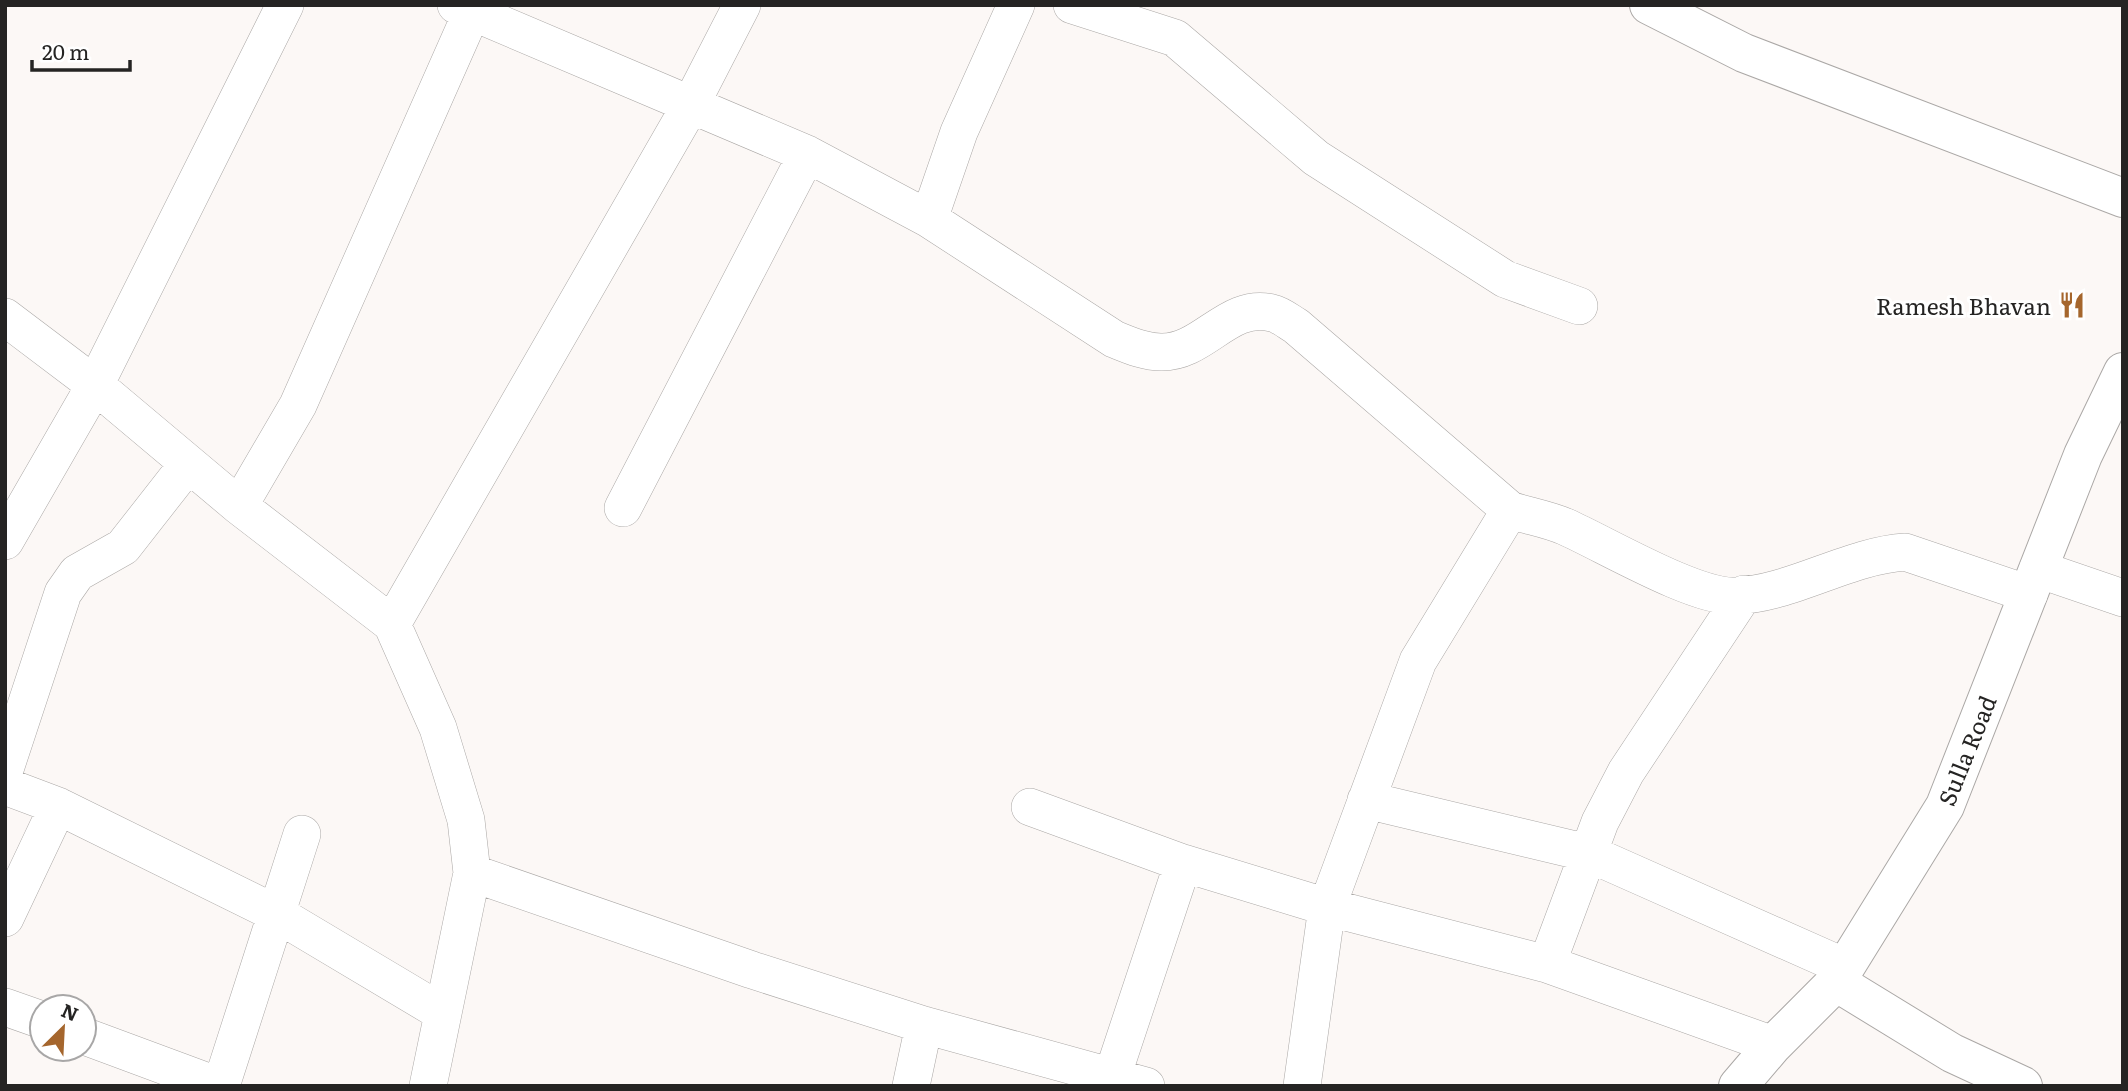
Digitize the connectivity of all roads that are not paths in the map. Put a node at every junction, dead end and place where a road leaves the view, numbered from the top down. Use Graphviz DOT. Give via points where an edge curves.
graph roads {
  1 [pos="285,5"];
  2 [pos="742,5"];
  3 [pos="1016,5"];
  4 [pos="1072,5"];
  5 [pos="1649,5"];
  6 [pos="467,8"];
  7 [pos="690,106"];
  8 [pos="807,154"];
  9 [pos="2123,198"];
  10 [pos="929,219"];
  11 [pos="1579,306"];
  12 [pos="5,317"];
  13 [pos="2123,372"];
  14 [pos="95,385"];
  15 [pos="188,464"];
  16 [pos="239,506"];
  17 [pos="624,508"];
  18 [pos="1510,510"];
  19 [pos="5,541"];
  20 [pos="2033,582"];
  21 [pos="1744,594"];
  22 [pos="2123,598"];
  23 [pos="392,624"];
  24 [pos="5,769"];
  25 [pos="5,786"];
  26 [pos="1366,800"];
  27 [pos="58,806"];
  28 [pos="1030,807"];
  29 [pos="302,834"];
  30 [pos="1588,853"];
  31 [pos="1183,863"];
  32 [pos="472,873"];
  33 [pos="1327,907"];
  34 [pos="277,914"];
  35 [pos="5,918"];
  36 [pos="1547,964"];
  37 [pos="1841,975"];
  38 [pos="5,1007"];
  39 [pos="443,1013"];
  40 [pos="28,1015"];
  41 [pos="924,1024"];
  42 [pos="98,1041"];
  43 [pos="1773,1045"];
  44 [pos="1129,1081"];
  45 [pos="2010,1083"];
  46 [pos="220,1086"];
  47 [pos="428,1086"];
  48 [pos="911,1086"];
  49 [pos="1302,1086"];
  50 [pos="1738,1086"];
  1 -- 14 [label="street"];
  2 -- 7 [label="street"];
  3 -- 10 [label="street" via="959,132"];
  4 -- 11 [label="street" via="1175,37 1315,158 1505,279"];
  5 -- 9 [label="main road" via="1744,53"];
  6 -- 7 [label="street"];
  6 -- 16 [label="street" via="298,405"];
  7 -- 8 [label="street"];
  7 -- 23 [label="street"];
  8 -- 10 [label="street"];
  8 -- 17 [label="street"];
  10 -- 18 [label="street" via="1114,339 1141,350 1163,353 1194,343 1239,314 1275,313 1296,326"];
  12 -- 14 [label="street"];
  13 -- 20 [label="main road, Sulla Road" via="2083,455"];
  14 -- 15 [label="street"];
  14 -- 19 [label="street"];
  15 -- 16 [label="street"];
  15 -- 24 [label="street" via="123,547 77,573 63,593"];
  16 -- 23 [label="street"];
  18 -- 21 [label="street" via="1562,526 1707,591"];
  18 -- 26 [label="street" via="1418,661"];
  20 -- 21 [label="street" via="1905,551 1883,553"];
  20 -- 22 [label="street"];
  20 -- 37 [label="main road, Sulla Road" via="1945,806"];
  21 -- 30 [label="street" via="1626,772"];
  23 -- 32 [label="street" via="438,728 466,820"];
  25 -- 27 [label="street"];
  26 -- 30 [label="street"];
  26 -- 33 [label="street"];
  27 -- 34 [label="street"];
  27 -- 35 [label="street"];
  28 -- 31 [label="street"];
  29 -- 34 [label="street"];
  30 -- 36 [label="street"];
  30 -- 37 [label="street"];
  31 -- 33 [label="street"];
  31 -- 44 [label="street"];
  32 -- 39 [label="street"];
  32 -- 41 [label="street"];
  33 -- 36 [label="street"];
  33 -- 49 [label="street"];
  34 -- 39 [label="street"];
  34 -- 46 [label="street"];
  36 -- 43 [label="street"];
  37 -- 43 [label="main road, Sulla Road"];
  37 -- 45 [label="main road" via="1952,1053"];
  38 -- 40 [label="street"];
  39 -- 47 [label="street"];
  41 -- 44 [label="street"];
  41 -- 48 [label="street"];
  42 -- 46 [label="street"];
  43 -- 50 [label="main road, Sulla Road"];
}
